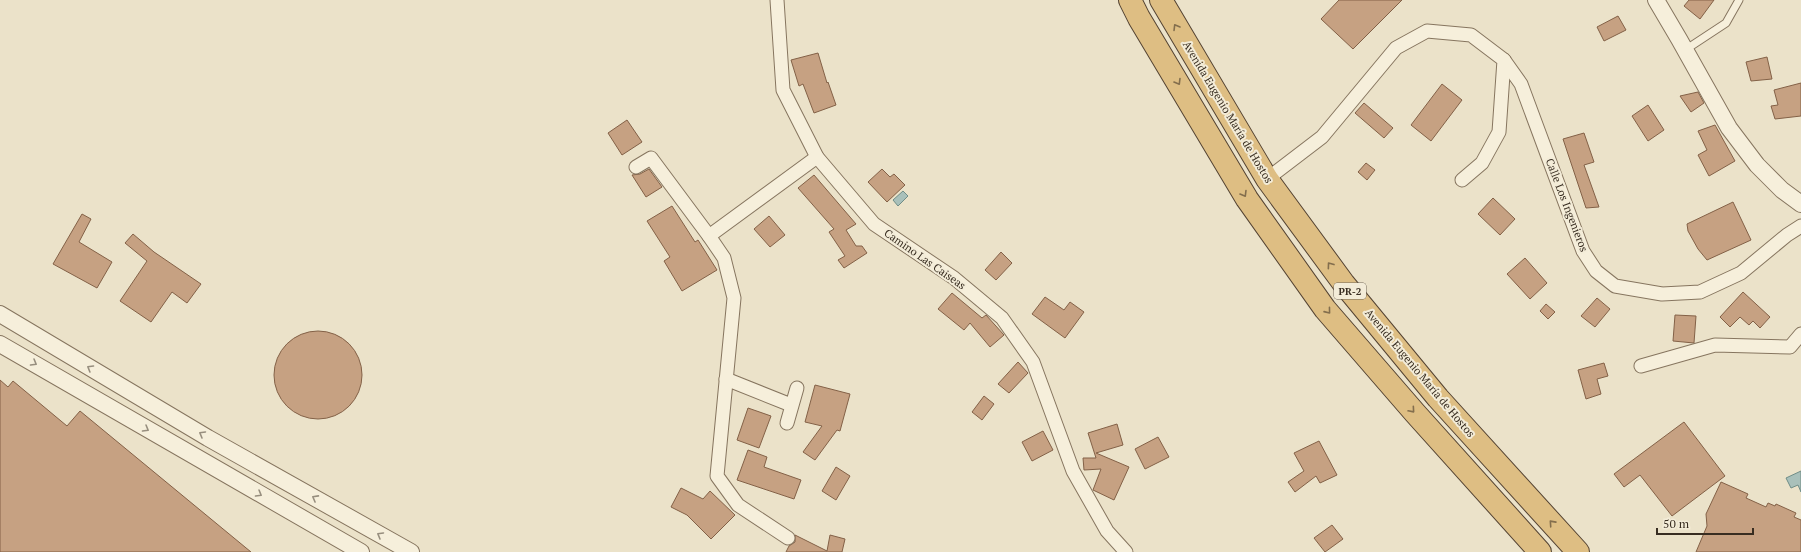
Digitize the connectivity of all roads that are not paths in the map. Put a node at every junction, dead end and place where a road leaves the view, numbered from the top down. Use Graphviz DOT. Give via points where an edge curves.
graph roads {
  1 [pos="777,0"];
  2 [pos="1130,0"];
  3 [pos="1161,0"];
  4 [pos="1656,0"];
  5 [pos="1739,0"];
  6 [pos="1685,50"];
  7 [pos="1504,60"];
  8 [pos="817,157"];
  9 [pos="636,167"];
  10 [pos="1267,179"];
  11 [pos="1462,180"];
  12 [pos="1801,204"];
  13 [pos="1801,226"];
  14 [pos="709,236"];
  15 [pos="0,314"];
  16 [pos="1801,334"];
  17 [pos="0,344"];
  18 [pos="1641,366"];
  19 [pos="726,379"];
  20 [pos="797,388"];
  21 [pos="791,405"];
  22 [pos="787,423"];
  23 [pos="349,518"];
  24 [pos="337,538"];
  25 [pos="788,538"];
  26 [pos="361,552"];
  27 [pos="411,552"];
  28 [pos="1126,552"];
  29 [pos="1540,552"];
  30 [pos="1578,552"];
  1 -- 8 [label="street, Camino Las Caiseas" via="783,90"];
  2 -- 29 [label="highway, PR-2, one-way" via="1247,199 1325,309"];
  10 -- 3 [label="highway, Avenida Eugenio María de Hostos / PR-2, one-way"];
  4 -- 6 [label="street"];
  5 -- 6 [label="lane" via="1726,23"];
  6 -- 12 [label="street" via="1729,128 1757,165 1782,190"];
  7 -- 10 [label="street, Calle Los Ingenieros" via="1471,35 1427,31 1396,48 1322,137"];
  7 -- 11 [label="street" via="1499,132 1482,163"];
  7 -- 13 [label="street, Calle Los Ingenieros" via="1521,84 1583,251 1596,271 1615,286 1662,294 1700,292 1741,272"];
  8 -- 14 [label="street"];
  8 -- 28 [label="street, Camino Las Caiseas" via="874,224 954,278 1002,318 1033,362 1074,471 1107,531"];
  9 -- 14 [label="street" via="652,158"];
  30 -- 10 [label="highway, Avenida Eugenio María de Hostos / PR-2, one-way" via="1438,398 1344,284"];
  14 -- 19 [label="street" via="724,258 734,298"];
  23 -- 15 [label="street, one-way" via="208,438"];
  16 -- 18 [label="street" via="1790,348 1715,345"];
  17 -- 24 [label="street, one-way"];
  19 -- 21 [label="street"];
  19 -- 25 [label="street" via="717,476 738,505"];
  20 -- 21 [label="street"];
  21 -- 22 [label="street"];
  23 -- 24 [label="street"];
  27 -- 23 [label="street, one-way"];
  24 -- 26 [label="street"];
}
